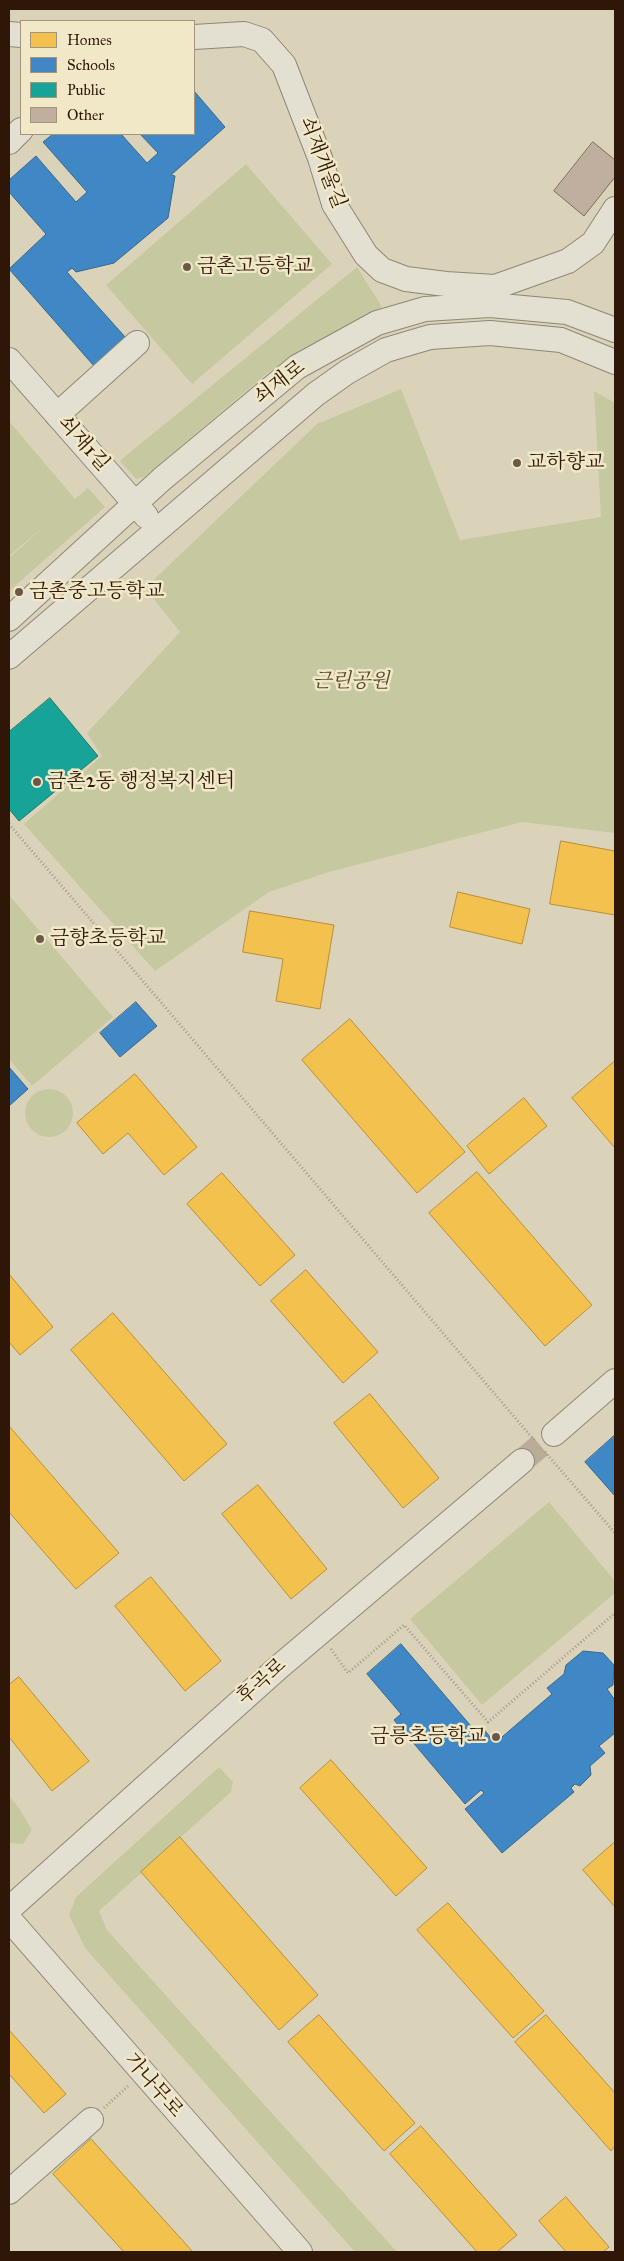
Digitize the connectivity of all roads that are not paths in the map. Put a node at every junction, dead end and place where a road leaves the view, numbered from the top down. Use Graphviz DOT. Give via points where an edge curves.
graph roads {
  1 [pos="195,37"];
  2 [pos="20,131"];
  3 [pos="9,142"];
  4 [pos="615,209"];
  5 [pos="615,330"];
  6 [pos="137,343"];
  7 [pos="9,361"];
  8 [pos="615,362"];
  9 [pos="57,415"];
  10 [pos="136,504"];
  11 [pos="157,528"];
  12 [pos="9,619"];
  13 [pos="9,657"];
  14 [pos="615,1381"];
  15 [pos="554,1434"];
  16 [pos="522,1462"];
  17 [pos="9,1909"];
  18 [pos="9,1918"];
  19 [pos="91,2120"];
  20 [pos="9,2192"];
  21 [pos="300,2252"];
  1 -- 4 [label="street, 쇠재개울길" via="244,34 262,40 284,65 334,204 366,255 382,270 406,279 495,287 568,261 593,243"];
  2 -- 3 [label="street"];
  5 -- 10 [label="street, 쇠재로" via="567,312 490,304 425,309 376,323 297,366"];
  6 -- 9 [label="street"];
  7 -- 9 [label="street, 쇠재1길"];
  8 -- 11 [label="street" via="561,340 490,333 430,337 386,350 316,394"];
  9 -- 10 [label="street, 쇠재1길"];
  10 -- 11 [label="street, 쇠재1길"];
  10 -- 12 [label="street, 쇠재로"];
  11 -- 13 [label="street"];
  14 -- 15 [label="street"];
  16 -- 17 [label="street, 후곡로" via="319,1632"];
  18 -- 21 [label="street, 가나무로"];
  19 -- 20 [label="street"];
}
